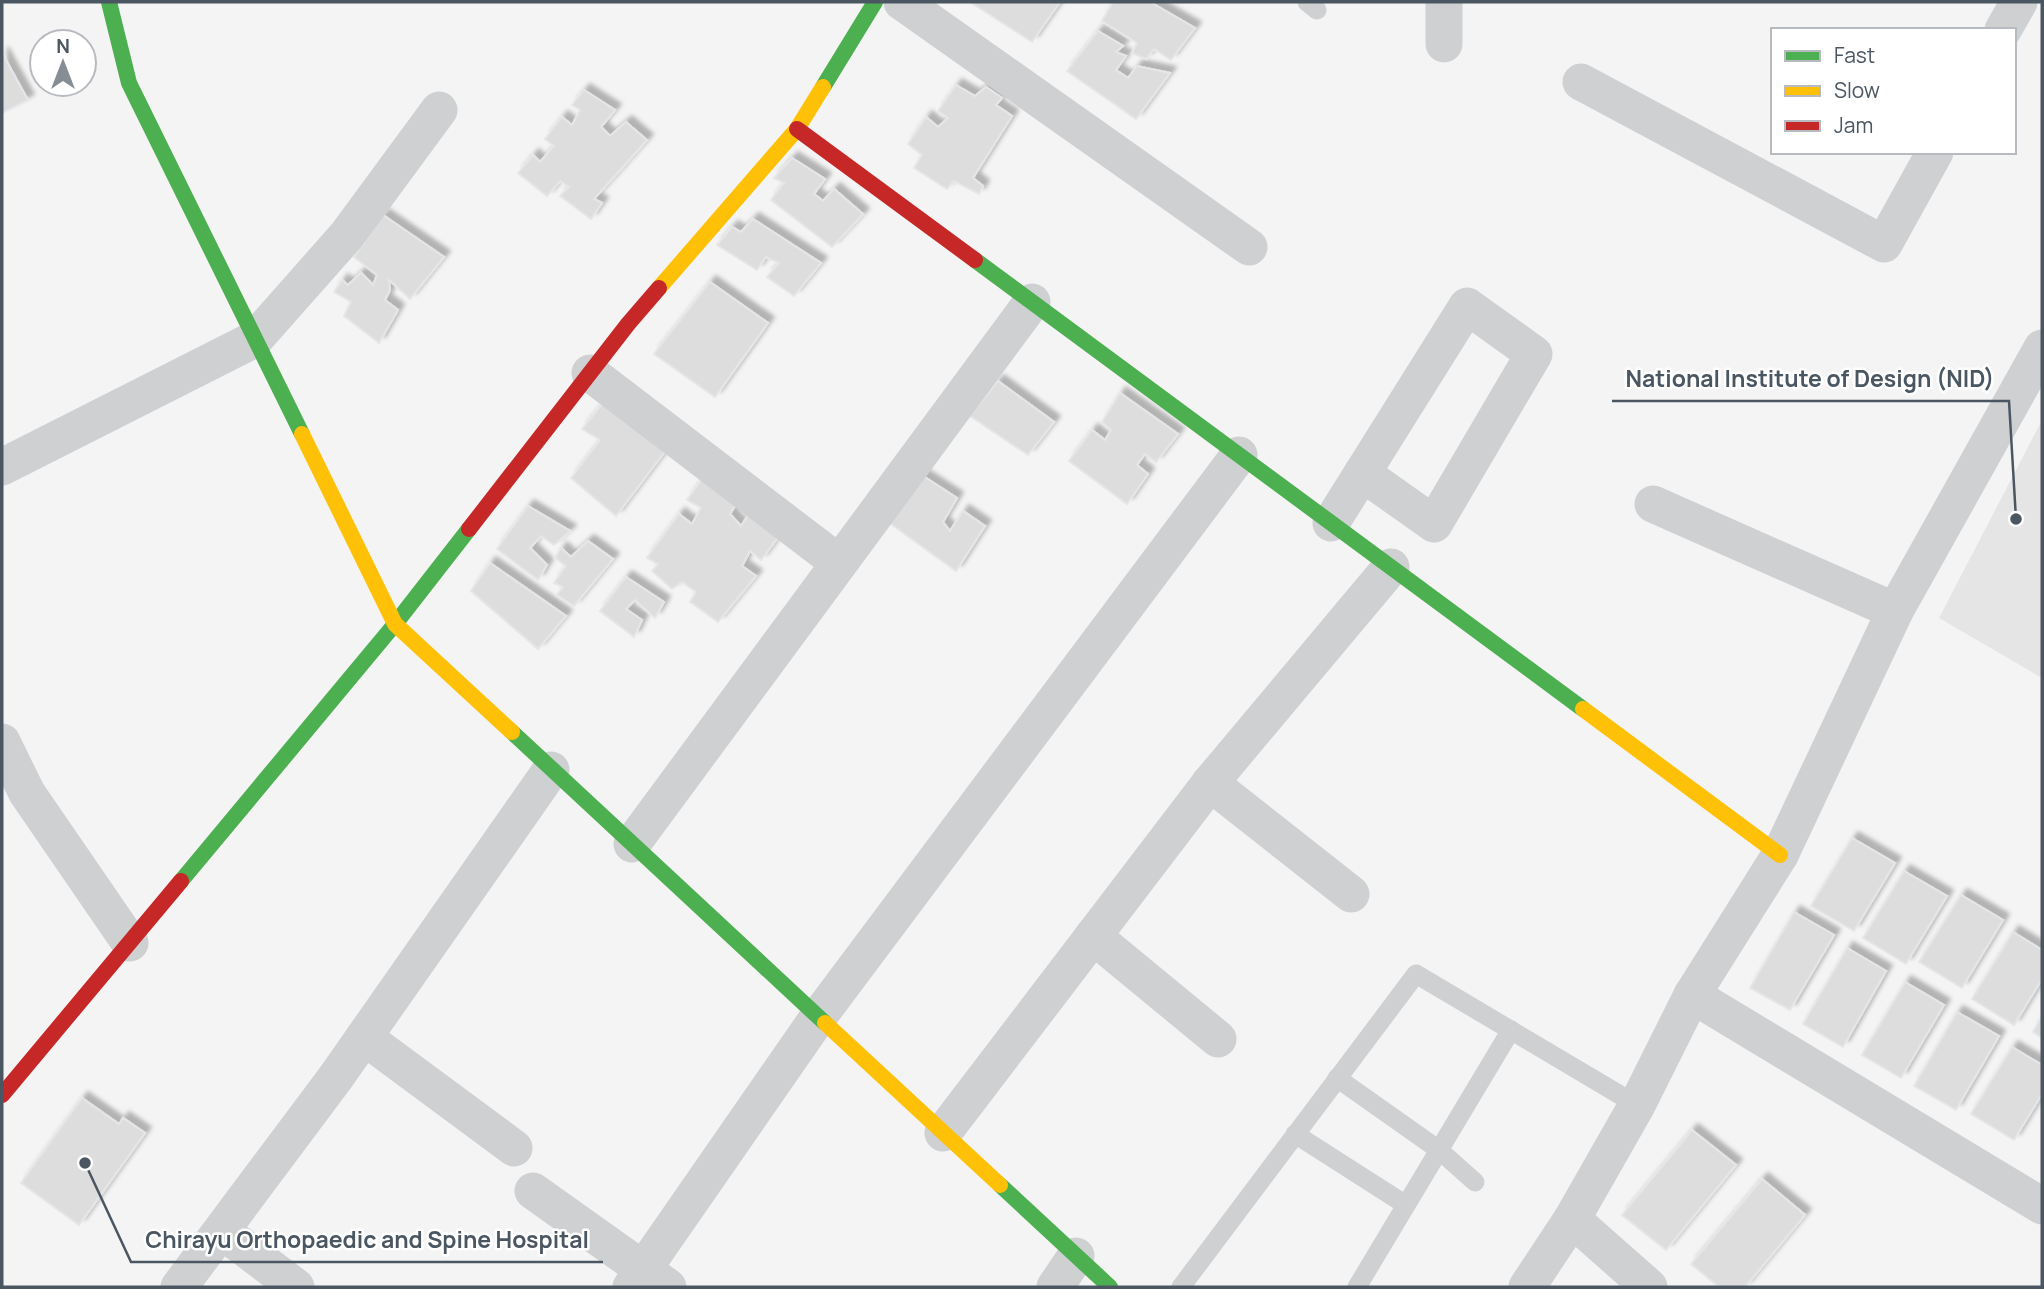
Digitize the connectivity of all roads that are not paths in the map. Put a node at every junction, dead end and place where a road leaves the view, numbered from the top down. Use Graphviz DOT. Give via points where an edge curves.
graph roads {
  1 [pos="109,2"];
  2 [pos="875,2"];
  3 [pos="902,2"];
  4 [pos="1444,2"];
  5 [pos="2019,2"];
  6 [pos="2004,28"];
  7 [pos="1444,44"];
  8 [pos="1581,82"];
  9 [pos="439,110"];
  10 [pos="797,129"];
  11 [pos="1934,154"];
  12 [pos="1249,247"];
  13 [pos="1032,302"];
  14 [pos="255,339"];
  15 [pos="2042,348"];
  16 [pos="590,373"];
  17 [pos="1239,455"];
  18 [pos="2,467"];
  19 [pos="1362,473"];
  20 [pos="1653,504"];
  21 [pos="1331,523"];
  22 [pos="839,563"];
  23 [pos="1391,567"];
  24 [pos="1895,611"];
  25 [pos="395,624"];
  26 [pos="2,742"];
  27 [pos="551,770"];
  28 [pos="1210,783"];
  29 [pos="14,800"];
  30 [pos="632,844"];
  31 [pos="1780,855"];
  32 [pos="1351,894"];
  33 [pos="1093,936"];
  34 [pos="130,943"];
  35 [pos="1692,995"];
  36 [pos="819,1016"];
  37 [pos="1511,1031"];
  38 [pos="364,1037"];
  39 [pos="1218,1039"];
  40 [pos="1338,1078"];
  41 [pos="2,1096"];
  42 [pos="1637,1105"];
  43 [pos="943,1133"];
  44 [pos="1295,1134"];
  45 [pos="514,1148"];
  46 [pos="1439,1150"];
  47 [pos="1475,1182"];
  48 [pos="533,1191"];
  49 [pos="1406,1205"];
  50 [pos="2042,1206"];
  51 [pos="1572,1219"];
  52 [pos="222,1231"];
  53 [pos="1076,1256"];
  54 [pos="647,1281"];
  55 [pos="179,1287"];
  56 [pos="296,1287"];
  57 [pos="1055,1287"];
  58 [pos="1110,1287"];
  59 [pos="1181,1287"];
  60 [pos="1357,1287"];
  61 [pos="1527,1287"];
  62 [pos="1649,1287"];
  1 -- 14 [label="street" via="129,83"];
  2 -- 10 [label="street"];
  3 -- 12 [label="street"];
  4 -- 7 [label="street"];
  5 -- 6 [label="street"];
  8 -- 11 [label="street" via="1884,244"];
  9 -- 14 [label="street" via="347,235"];
  10 -- 13 [label="street"];
  10 -- 16 [label="street"];
  13 -- 17 [label="street"];
  13 -- 22 [label="street"];
  14 -- 18 [label="street"];
  14 -- 25 [label="street"];
  15 -- 24 [label="street"];
  16 -- 22 [label="street"];
  16 -- 25 [label="street"];
  17 -- 21 [label="street"];
  17 -- 36 [label="street"];
  19 -- 19 [label="street" via="1467,306 1534,354 1434,524"];
  19 -- 21 [label="street"];
  20 -- 24 [label="street"];
  21 -- 23 [label="street"];
  22 -- 30 [label="street"];
  23 -- 28 [label="street"];
  23 -- 31 [label="street"];
  24 -- 31 [label="street"];
  25 -- 27 [label="street"];
  25 -- 34 [label="street"];
  26 -- 29 [label="street"];
  27 -- 30 [label="street"];
  27 -- 38 [label="street"];
  28 -- 32 [label="street"];
  28 -- 33 [label="street"];
  29 -- 34 [label="street"];
  30 -- 36 [label="street"];
  31 -- 35 [label="street"];
  33 -- 39 [label="street"];
  33 -- 43 [label="street"];
  34 -- 41 [label="street"];
  35 -- 42 [label="street"];
  35 -- 50 [label="street"];
  36 -- 43 [label="street"];
  36 -- 54 [label="street"];
  37 -- 40 [label="lane" via="1416,974"];
  37 -- 42 [label="lane"];
  37 -- 46 [label="lane"];
  38 -- 45 [label="street"];
  38 -- 52 [label="street"];
  40 -- 44 [label="lane"];
  40 -- 46 [label="lane"];
  42 -- 51 [label="street"];
  43 -- 53 [label="street"];
  44 -- 49 [label="lane"];
  44 -- 59 [label="lane"];
  46 -- 47 [label="lane"];
  46 -- 49 [label="lane"];
  48 -- 54 [label="street"];
  49 -- 60 [label="lane"];
  51 -- 61 [label="street"];
  51 -- 62 [label="street"];
  52 -- 55 [label="street"];
  52 -- 56 [label="street"];
  53 -- 57 [label="street"];
  53 -- 58 [label="street"];
}
